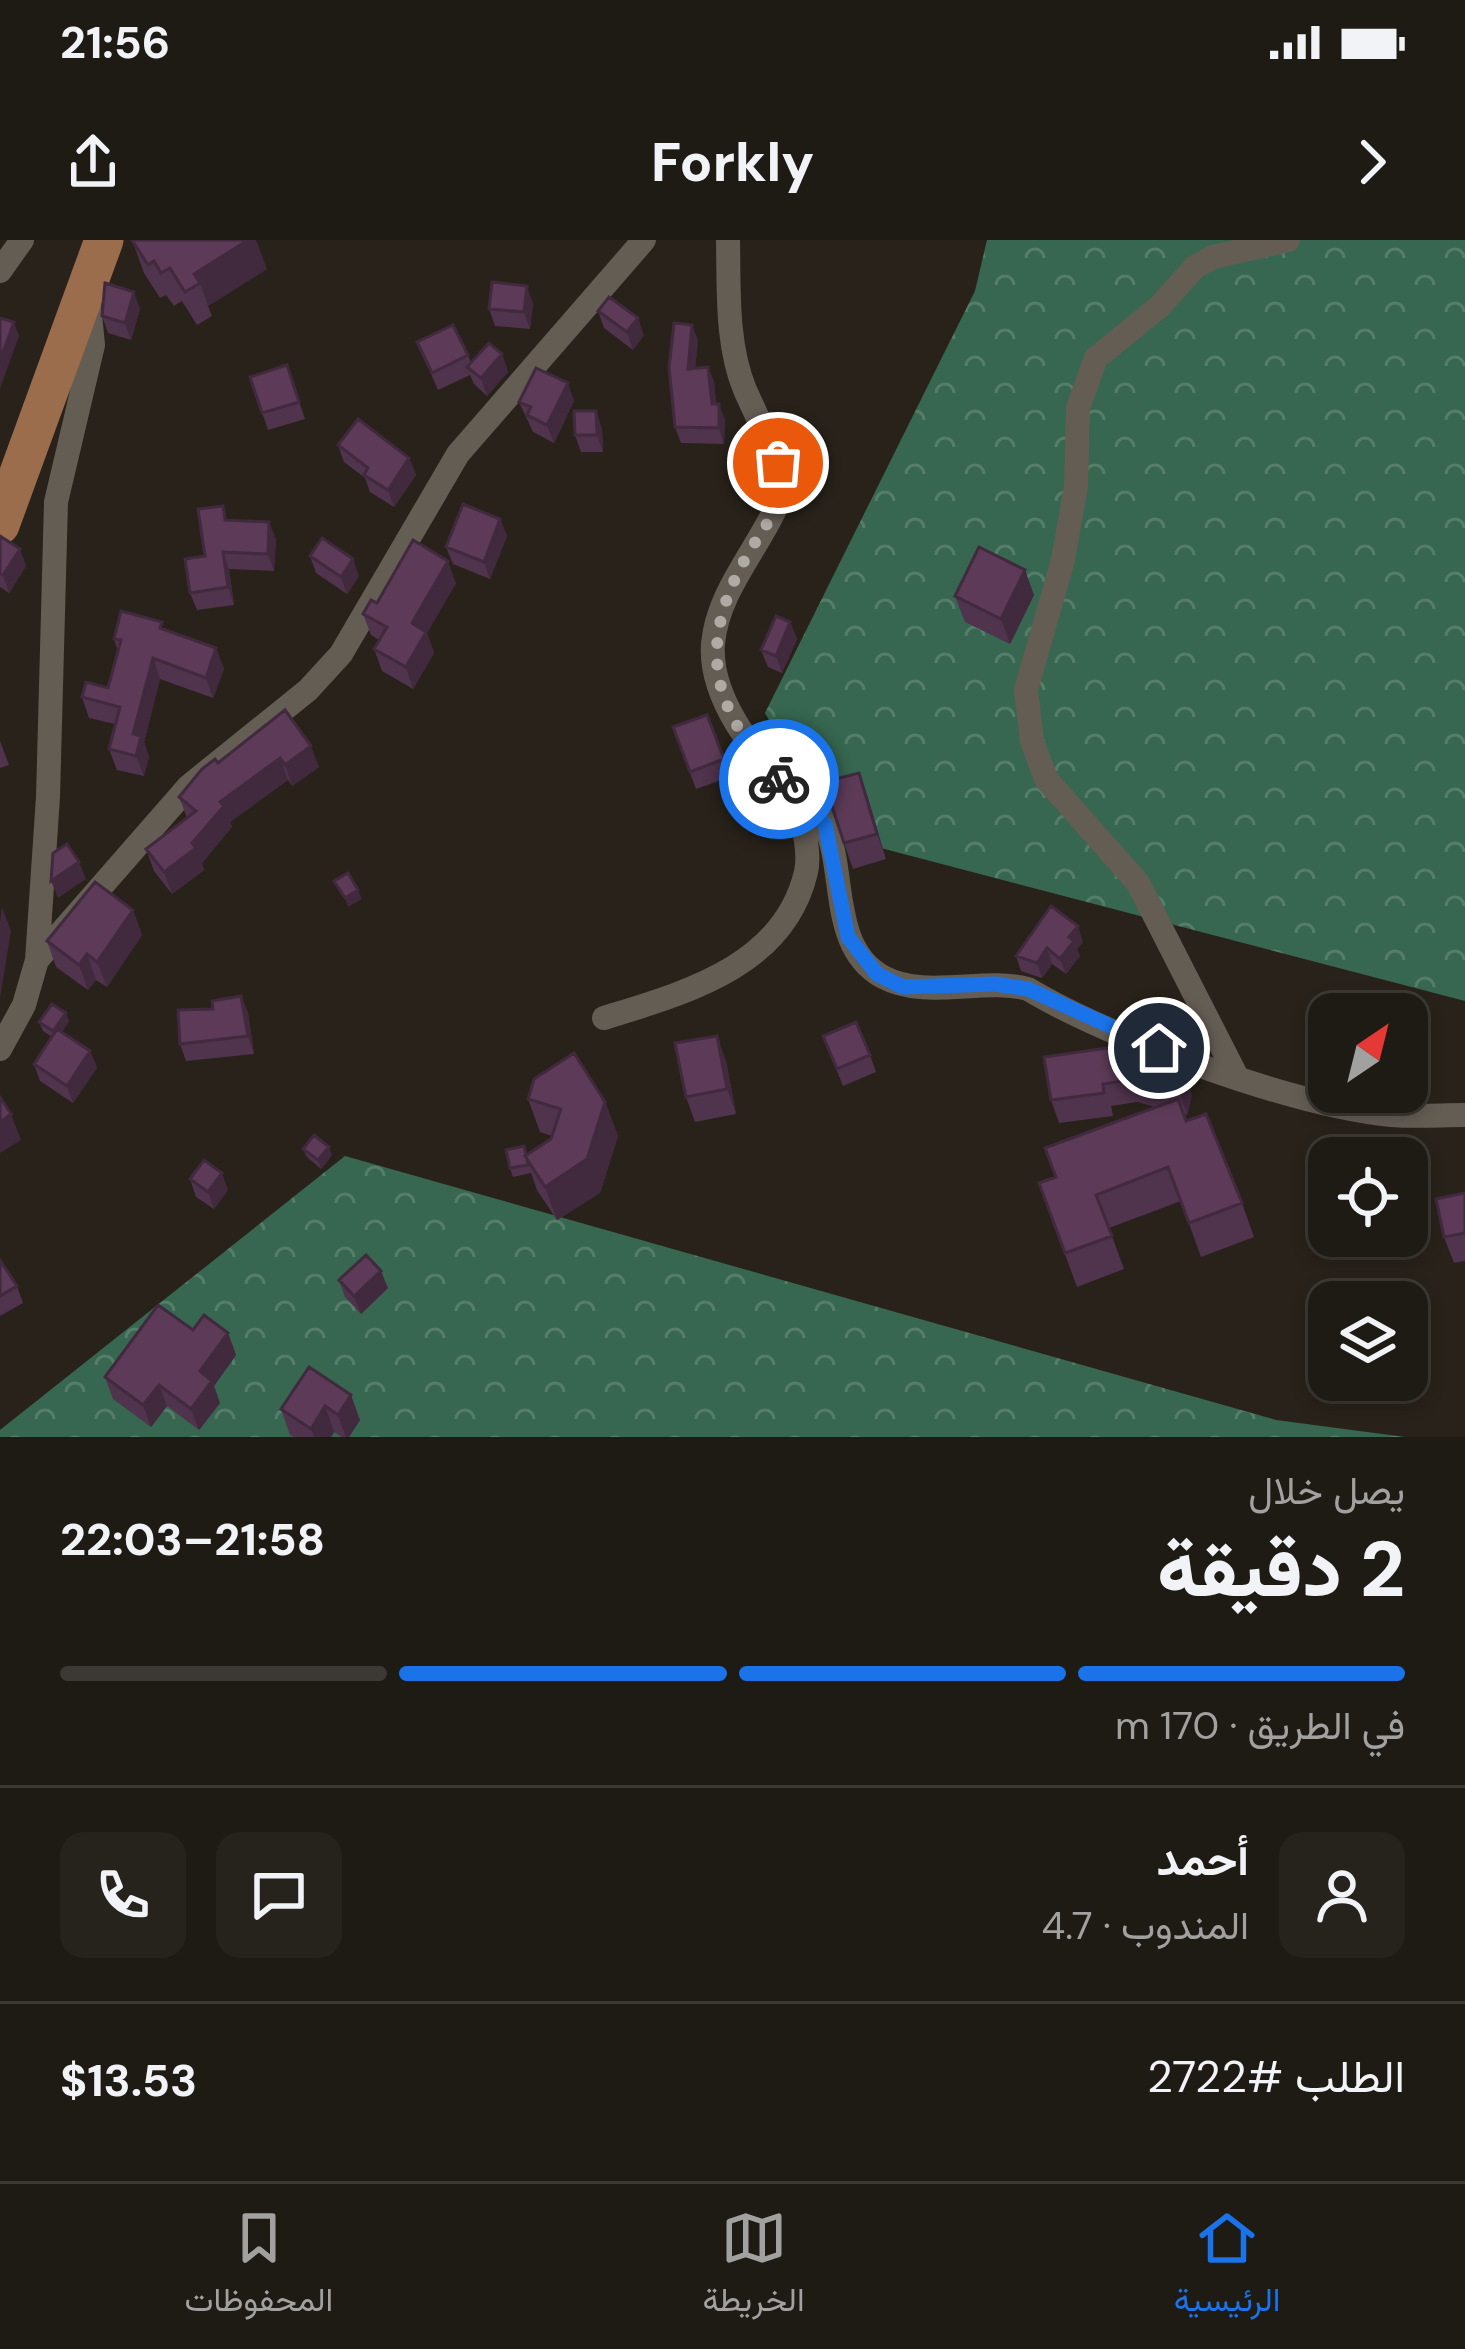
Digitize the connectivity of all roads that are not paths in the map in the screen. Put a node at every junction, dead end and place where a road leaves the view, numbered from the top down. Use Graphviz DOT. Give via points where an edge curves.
graph roads {
  1 [pos="22,240"];
  2 [pos="104,240"];
  3 [pos="644,240"];
  4 [pos="728,240"];
  5 [pos="1288,240"];
  6 [pos="0,271"];
  7 [pos="88,292"];
  8 [pos="0,525"];
  9 [pos="798,798"];
  10 [pos="37,960"];
  11 [pos="604,1018"];
  12 [pos="0,1049"];
  13 [pos="1236,1076"];
  14 [pos="1465,1115"];
  1 -- 6 [label="street"];
  2 -- 7 [label="main road"];
  3 -- 10 [label="street" via="458,454 341,655 189,786"];
  4 -- 9 [label="street" via="732,340 784,486 720,616 714,656 739,725"];
  5 -- 13 [label="street" via="1195,267 1096,358 1078,408 1063,560 1026,690 1046,779 1138,884"];
  7 -- 8 [label="main road"];
  7 -- 10 [label="street" via="93,345 56,502"];
  9 -- 11 [label="street" via="806,873 762,945 706,984"];
  9 -- 13 [label="street" via="825,824 848,937 877,974 903,987 1028,989"];
  10 -- 12 [label="street"];
  13 -- 14 [label="street" via="1391,1115"];
}
